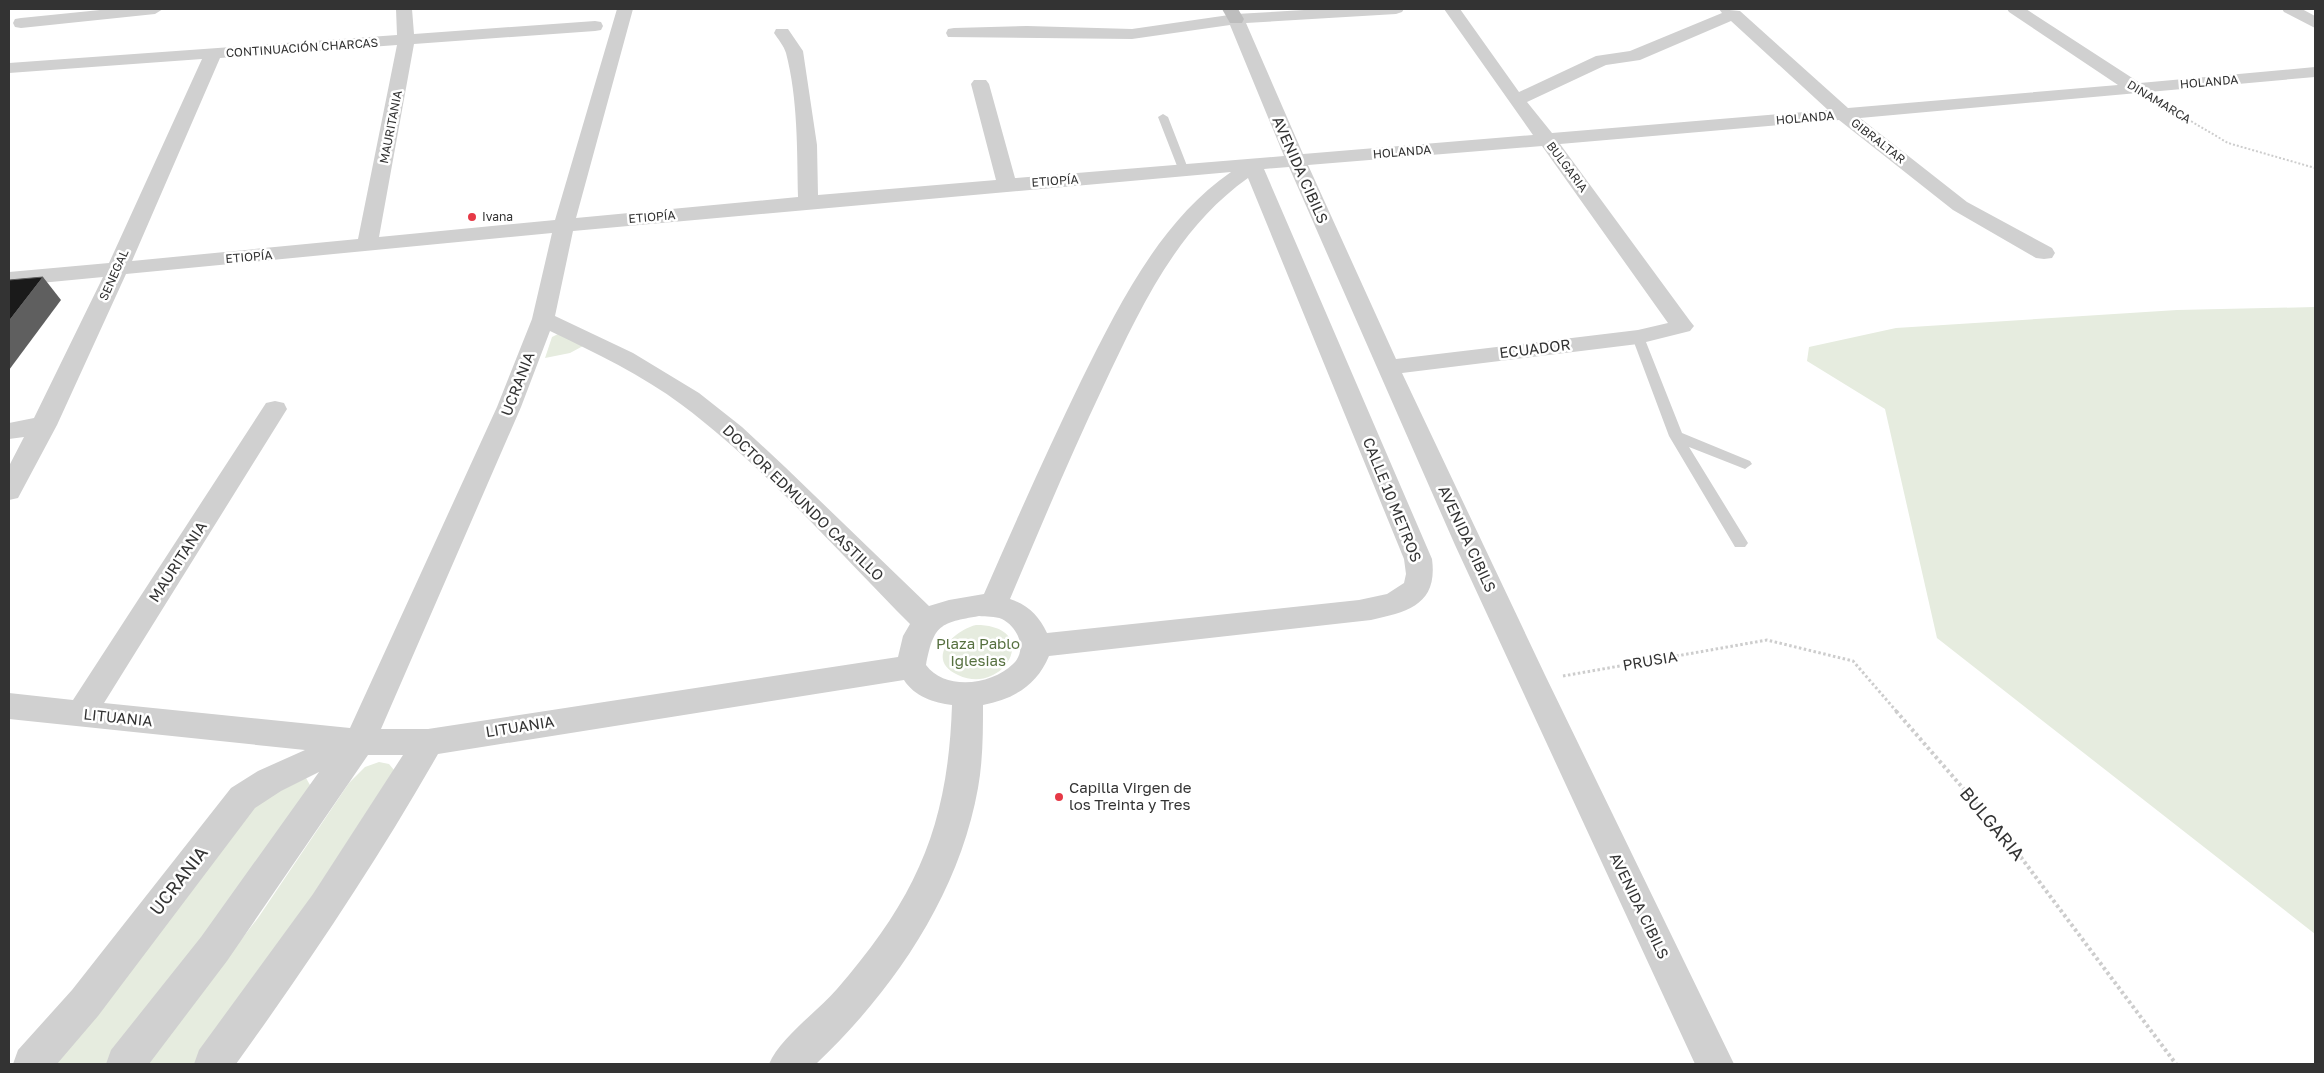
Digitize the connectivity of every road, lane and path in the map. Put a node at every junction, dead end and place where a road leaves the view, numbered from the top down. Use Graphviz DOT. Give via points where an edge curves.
graph roads {
  1 [pos="32,9"];
  2 [pos="155,9"];
  3 [pos="404,9"];
  4 [pos="625,9"];
  5 [pos="1396,9"];
  6 [pos="1452,9"];
  7 [pos="2015,9"];
  8 [pos="2290,9"];
  9 [pos="1731,12"];
  10 [pos="1233,14"];
  11 [pos="2315,23"];
  12 [pos="595,26"];
  13 [pos="782,33"];
  14 [pos="954,34"];
  15 [pos="406,40"];
  16 [pos="213,54"];
  17 [pos="9,68"];
  18 [pos="2315,72"];
  19 [pos="980,84"];
  20 [pos="2137,89"];
  21 [pos="1516,100"];
  22 [pos="1844,114"];
  23 [pos="1163,117"];
  24 [pos="1547,140"];
  25 [pos="1295,161"];
  26 [pos="1253,166"];
  27 [pos="2315,168"];
  28 [pos="1184,171"];
  29 [pos="1007,185"];
  30 [pos="808,203"];
  31 [pos="564,224"];
  32 [pos="368,246"];
  33 [pos="2044,253"];
  34 [pos="118,269"];
  35 [pos="9,279"];
  36 [pos="543,319"];
  37 [pos="1682,326"];
  38 [pos="1638,337"];
  39 [pos="1388,367"];
  40 [pos="275,409"];
  41 [pos="44,425"];
  42 [pos="9,431"];
  43 [pos="1676,436"];
  44 [pos="1745,464"];
  45 [pos="9,491"];
  46 [pos="1740,543"];
  47 [pos="992,606"];
  48 [pos="926,622"];
  49 [pos="1767,640"];
  50 [pos="1036,646"];
  51 [pos="911,667"];
  52 [pos="1532,682"];
  53 [pos="968,694"];
  54 [pos="9,706"];
  55 [pos="81,714"];
  56 [pos="359,742"];
  57 [pos="428,742"];
  58 [pos="32,1064"];
  59 [pos="125,1064"];
  60 [pos="213,1064"];
  61 [pos="788,1064"];
  62 [pos="1715,1064"];
  63 [pos="2176,1064"];
  1 -- 2 [label="street" via="17,30"];
  3 -- 15 [label="street, MAURITANIA"];
  4 -- 31 [label="street, UCRANIA"];
  5 -- 10 [label="street"];
  6 -- 21 [label="street, BULGARIA"];
  7 -- 20 [label="street, DINAMARCA"];
  8 -- 11 [label="street"];
  9 -- 21 [label="street" via="1634,56 1602,60"];
  9 -- 22 [label="street, GIBRALTAR"];
  10 -- 14 [label="street" via="1132,34 1027,31"];
  10 -- 25 [label="street, AVENIDA CIBILS"];
  12 -- 15 [label="street, CONTINUACIÓN CHARCAS"];
  13 -- 30 [label="street" via="794,51 801,94 807,145"];
  15 -- 16 [label="street, CONTINUACIÓN CHARCAS"];
  15 -- 32 [label="street, MAURITANIA"];
  16 -- 17 [label="street, CONTINUACIÓN CHARCAS"];
  16 -- 34 [label="street, SENEGAL"];
  18 -- 20 [label="street, HOLANDA"];
  19 -- 29 [label="street"];
  20 -- 22 [label="street, HOLANDA"];
  20 -- 27 [label="path, DINAMARCA" via="2228,143"];
  21 -- 24 [label="street, BULGARIA"];
  22 -- 24 [label="street, HOLANDA"];
  22 -- 33 [label="street, GIBRALTAR" via="1960,206"];
  23 -- 28 [label="lane"];
  24 -- 25 [label="street, HOLANDA"];
  24 -- 37 [label="street, BULGARIA"];
  25 -- 26 [label="street, ETIOPÍA"];
  25 -- 39 [label="street, AVENIDA CIBILS"];
  26 -- 28 [label="street, ETIOPÍA"];
  26 -- 47 [label="street" via="1223,187 1190,218 1138,294 1069,431"];
  26 -- 50 [label="street, CALLE 10 METROS" via="1418,559 1418,581 1412,594 1401,603 1359,611"];
  28 -- 29 [label="street, ETIOPÍA"];
  29 -- 30 [label="street, ETIOPÍA"];
  30 -- 31 [label="street, ETIOPÍA"];
  31 -- 32 [label="street, ETIOPÍA"];
  31 -- 36 [label="street, UCRANIA"];
  32 -- 34 [label="street, ETIOPÍA"];
  34 -- 35 [label="street, ETIOPÍA"];
  34 -- 41 [label="street, SENEGAL"];
  36 -- 48 [label="street, DOCTOR EDMUNDO CASTILLO" via="625,358 690,398 776,473"];
  36 -- 56 [label="street, UCRANIA" via="506,416"];
  37 -- 38 [label="street, ECUADOR"];
  38 -- 39 [label="street, ECUADOR"];
  38 -- 43 [label="lane"];
  39 -- 52 [label="street, AVENIDA CIBILS"];
  40 -- 55 [label="street, MAURITANIA"];
  41 -- 42 [label="street"];
  41 -- 45 [label="street, SENEGAL"];
  43 -- 44 [label="lane"];
  43 -- 46 [label="lane"];
  47 -- 48 [label="street" via="979,605 941,612"];
  47 -- 50 [label="street" via="1022,618 1031,628"];
  48 -- 51 [label="street" via="916,641"];
  49 -- 52 [label="path, PRUSIA"];
  49 -- 63 [label="path, BULGARIA" via="1853,661 2008,840"];
  50 -- 53 [label="street" via="1033,660 1024,673 993,689"];
  51 -- 53 [label="street" via="922,681 932,687"];
  51 -- 57 [label="street, LITUANIA"];
  52 -- 62 [label="street, AVENIDA CIBILS"];
  53 -- 61 [label="street" via="967,741 959,800 936,871 883,964 834,1021"];
  54 -- 55 [label="street, LITUANIA"];
  55 -- 56 [label="street, LITUANIA"];
  56 -- 57 [label="street, LITUANIA"];
  56 -- 58 [label="street, UCRANIA" via="287,771 243,798 85,1003"];
  56 -- 59 [label="street, UCRANIA" via="214,949"];
  57 -- 60 [label="street" via="385,817 293,956"];
}
